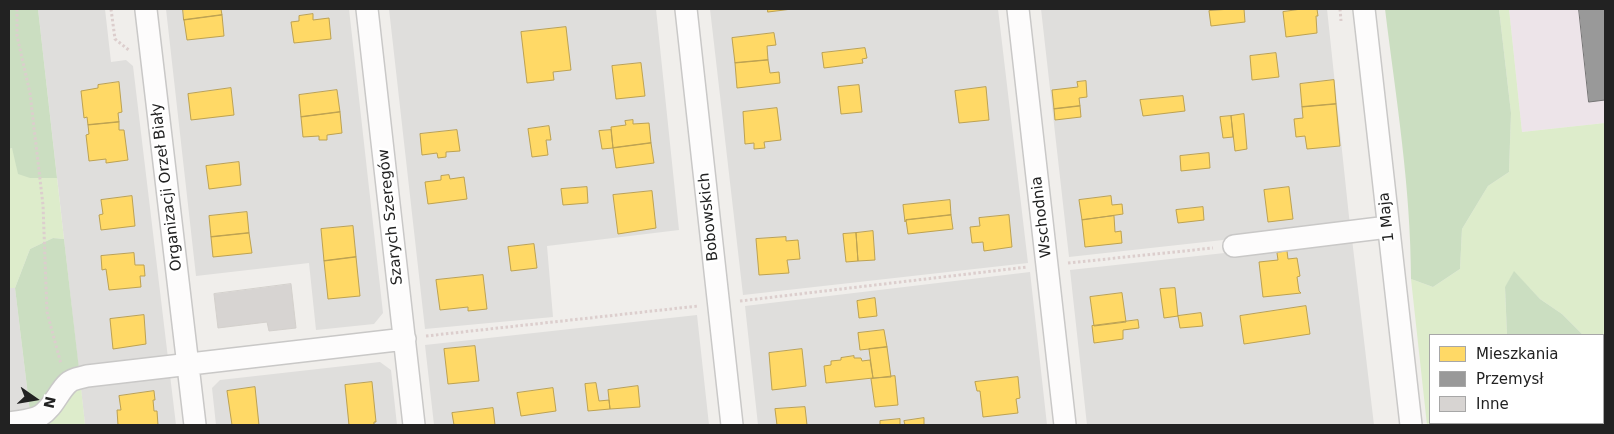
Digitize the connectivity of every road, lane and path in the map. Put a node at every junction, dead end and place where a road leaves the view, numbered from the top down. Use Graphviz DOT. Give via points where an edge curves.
graph roads {
  1 [pos="17,9"];
  2 [pos="367,9"];
  3 [pos="686,9"];
  4 [pos="1018,9"];
  5 [pos="1364,9"];
  6 [pos="146,10"];
  7 [pos="1388,227"];
  8 [pos="1234,246"];
  9 [pos="1047,265"];
  10 [pos="735,301"];
  11 [pos="702,305"];
  12 [pos="411,338"];
  13 [pos="188,364"];
  14 [pos="67,383"];
  15 [pos="9,423"];
  16 [pos="195,425"];
  17 [pos="414,425"];
  18 [pos="732,425"];
  19 [pos="1065,425"];
  20 [pos="1411,425"];
  1 -- 14 [label="path" via="17,36 30,93 43,205 47,312"];
  2 -- 12 [label="street, Szarych Szeregów"];
  3 -- 18 [label="street, Bobowskich"];
  4 -- 9 [label="street, Wschodnia"];
  5 -- 7 [label="street, 1 Maja"];
  6 -- 13 [label="street, Organizacji Orzeł Biały"];
  7 -- 8 [label="street"];
  7 -- 20 [label="street, 1 Maja"];
  8 -- 9 [label="path"];
  9 -- 10 [label="path"];
  9 -- 19 [label="street, Wschodnia"];
  11 -- 12 [label="path"];
  12 -- 13 [label="street"];
  12 -- 17 [label="street, Szarych Szeregów"];
  13 -- 14 [label="street" via="87,376"];
  13 -- 16 [label="street, Organizacji Orzeł Biały"];
  14 -- 15 [label="street" via="56,400 40,415"];
}
